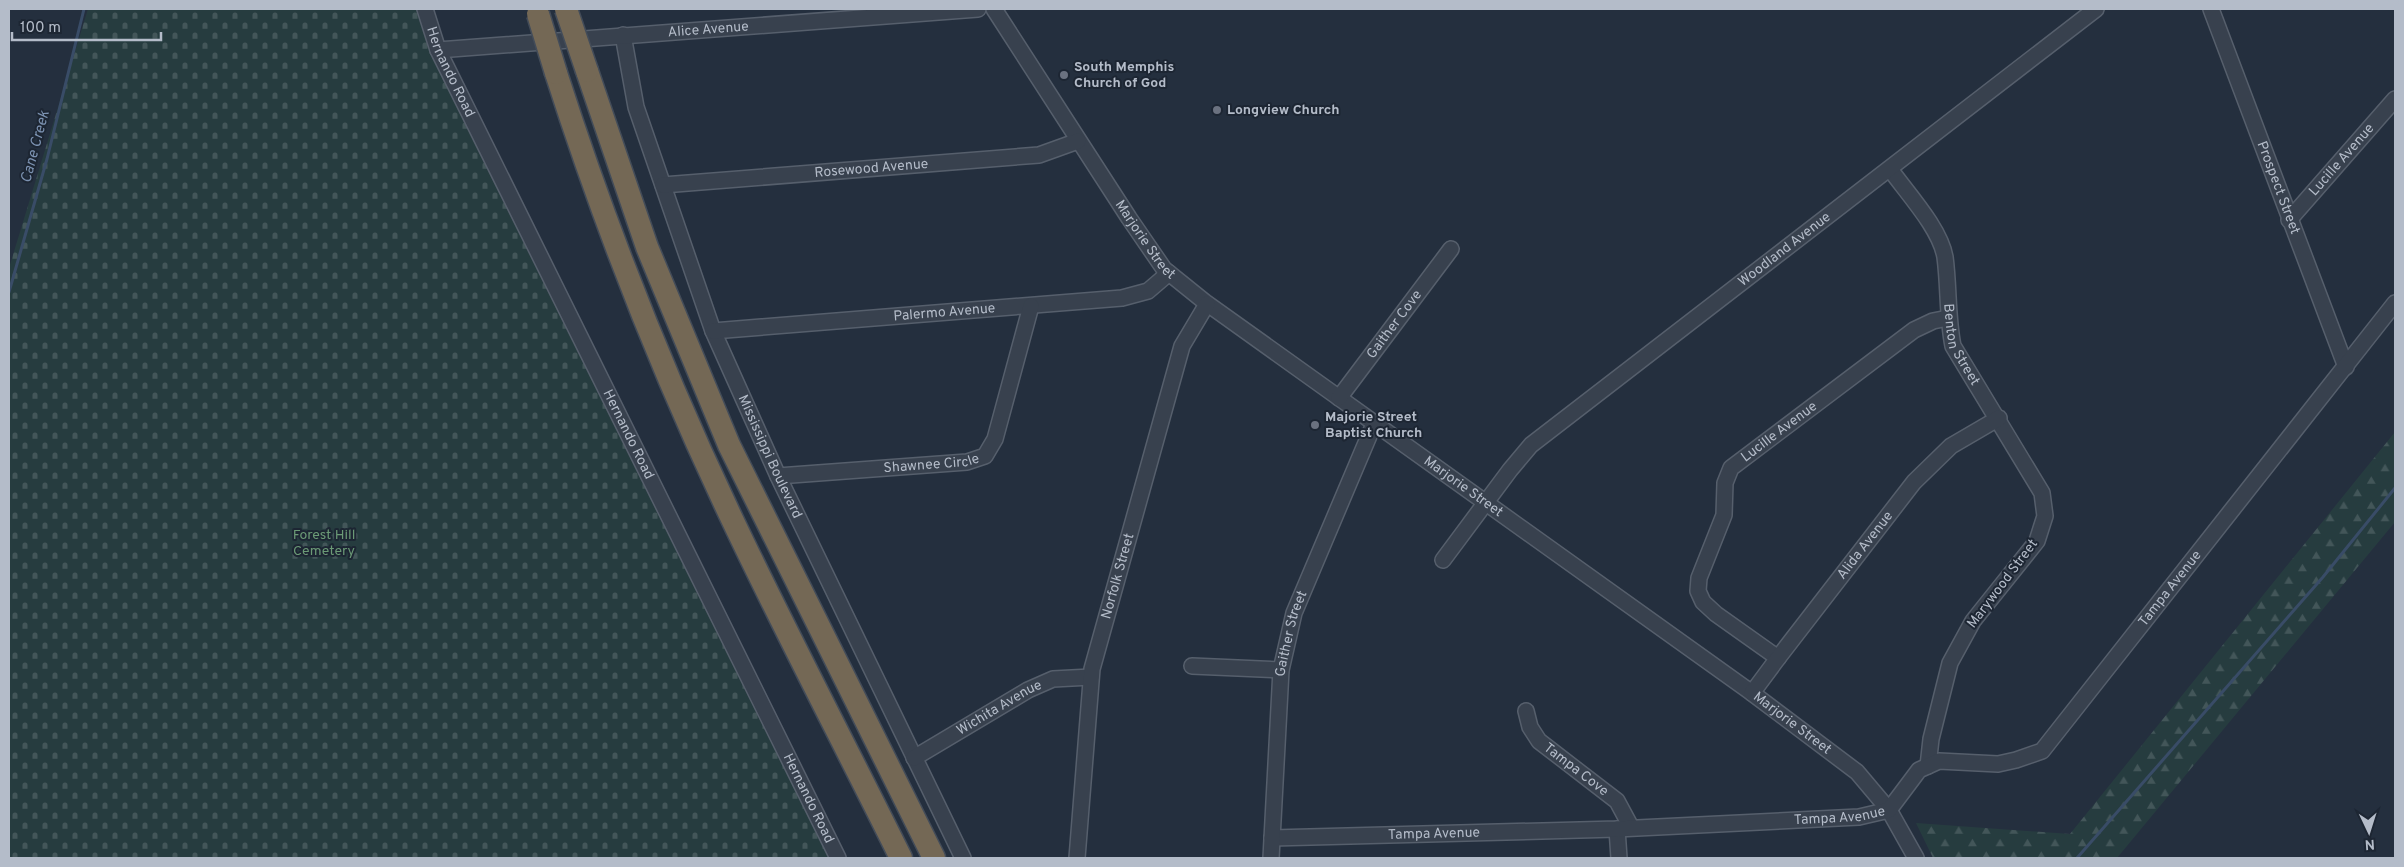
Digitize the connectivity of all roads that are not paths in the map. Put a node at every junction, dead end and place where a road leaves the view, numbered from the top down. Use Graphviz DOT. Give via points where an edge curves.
graph roads {
  1 [pos="425,9"];
  2 [pos="566,9"];
  3 [pos="978,9"];
  4 [pos="994,9"];
  5 [pos="2096,9"];
  6 [pos="2211,9"];
  7 [pos="537,11"];
  8 [pos="623,35"];
  9 [pos="438,50"];
  10 [pos="2395,99"];
  11 [pos="1078,141"];
  12 [pos="1890,169"];
  13 [pos="662,185"];
  14 [pos="2289,220"];
  15 [pos="1451,249"];
  16 [pos="1169,273"];
  17 [pos="2395,303"];
  18 [pos="1207,304"];
  19 [pos="1031,306"];
  20 [pos="1948,318"];
  21 [pos="713,331"];
  22 [pos="2346,367"];
  23 [pos="1339,398"];
  24 [pos="1998,418"];
  25 [pos="1374,424"];
  26 [pos="778,476"];
  27 [pos="1487,503"];
  28 [pos="2045,516"];
  29 [pos="1443,560"];
  30 [pos="1778,658"];
  31 [pos="1192,666"];
  32 [pos="1281,670"];
  33 [pos="1091,677"];
  34 [pos="1752,694"];
  35 [pos="1526,711"];
  36 [pos="914,758"];
  37 [pos="1928,766"];
  38 [pos="1890,810"];
  39 [pos="1624,828"];
  40 [pos="1272,838"];
  41 [pos="838,858"];
  42 [pos="901,858"];
  43 [pos="934,858"];
  44 [pos="964,858"];
  45 [pos="1078,858"];
  46 [pos="1271,858"];
  47 [pos="1619,858"];
  48 [pos="1916,858"];
  1 -- 9 [label="street, Hernando Road"];
  2 -- 43 [label="highway, bridge" via="646,247 729,445"];
  3 -- 8 [label="street, Alice Avenue"];
  4 -- 11 [label="street, Marjorie Street"];
  5 -- 12 [label="street, Woodland Avenue"];
  6 -- 14 [label="street, Prospect Street"];
  7 -- 42 [label="highway, bridge" via="610,232 690,426 732,520"];
  8 -- 9 [label="street, Alice Avenue"];
  8 -- 13 [label="street, Mississippi Boulevard" via="636,107"];
  9 -- 41 [label="street, Hernando Road"];
  10 -- 14 [label="street, Lucille Avenue"];
  11 -- 13 [label="street, Rosewood Avenue" via="1039,155"];
  11 -- 16 [label="street, Marjorie Street"];
  12 -- 20 [label="street, Benton Street" via="1934,230 1944,256"];
  12 -- 27 [label="street, Woodland Avenue" via="1531,445"];
  13 -- 21 [label="street, Mississippi Boulevard"];
  14 -- 22 [label="street, Prospect Street"];
  15 -- 23 [label="street, Gaither Cove"];
  16 -- 18 [label="street, Marjorie Street"];
  16 -- 19 [label="street, Palermo Avenue" via="1148,291 1136,296"];
  17 -- 22 [label="street"];
  18 -- 23 [label="street, Marjorie Street"];
  18 -- 33 [label="street, Norfolk Street" via="1182,346"];
  19 -- 21 [label="street, Palermo Avenue"];
  19 -- 26 [label="street, Shawnee Circle" via="996,439 985,456 967,462"];
  20 -- 24 [label="street, Benton Street" via="1953,346"];
  20 -- 30 [label="street, Lucille Avenue" via="1914,330 1731,468 1726,483 1724,515 1699,578 1698,591 1703,602 1716,614"];
  21 -- 26 [label="street, Mississippi Boulevard"];
  22 -- 37 [label="street, Tampa Avenue" via="2042,751 1998,764 1939,761"];
  23 -- 25 [label="street, Marjorie Street"];
  24 -- 28 [label="street, Benton Street" via="2042,493"];
  24 -- 30 [label="street, Alida Avenue" via="1951,446 1914,482"];
  25 -- 27 [label="street, Marjorie Street"];
  25 -- 32 [label="street, Gaither Street" via="1294,613"];
  26 -- 36 [label="street, Mississippi Boulevard"];
  27 -- 29 [label="street, Woodland Avenue"];
  27 -- 34 [label="street, Marjorie Street"];
  28 -- 37 [label="street, Marywood Street" via="2037,541 1973,621 1950,663 1931,739"];
  30 -- 34 [label="street, Alida Avenue"];
  31 -- 32 [label="street"];
  32 -- 40 [label="street, Gaither Street"];
  33 -- 36 [label="street, Wichita Avenue" via="1053,679 1028,690"];
  33 -- 45 [label="street, Norfolk Street"];
  34 -- 38 [label="street, Marjorie Street" via="1857,772"];
  35 -- 39 [label="street, Tampa Cove" via="1538,741 1616,801"];
  36 -- 44 [label="street, Mississippi Boulevard"];
  37 -- 38 [label="street, Tampa Avenue" via="1919,770"];
  38 -- 39 [label="street, Tampa Avenue" via="1858,817"];
  38 -- 48 [label="street, Marjorie Street"];
  39 -- 40 [label="street, Tampa Avenue"];
  39 -- 47 [label="street"];
  40 -- 46 [label="street, Gaither Street"];
}
